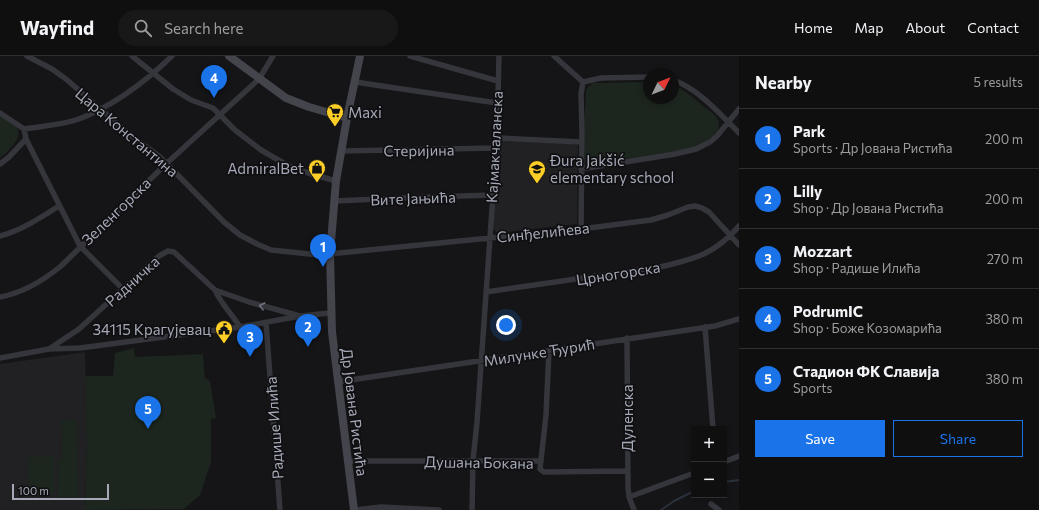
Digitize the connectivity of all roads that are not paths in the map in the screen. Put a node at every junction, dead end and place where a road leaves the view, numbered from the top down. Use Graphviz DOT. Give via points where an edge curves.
graph roads {
  1 [pos="26,56"];
  2 [pos="132,56"];
  3 [pos="172,56"];
  4 [pos="229,56"];
  5 [pos="273,56"];
  6 [pos="360,56"];
  7 [pos="410,56"];
  8 [pos="499,56"];
  9 [pos="554,56"];
  10 [pos="153,74"];
  11 [pos="643,77"];
  12 [pos="259,79"];
  13 [pos="498,81"];
  14 [pos="355,82"];
  15 [pos="583,82"];
  16 [pos="679,82"];
  17 [pos="497,103"];
  18 [pos="100,110"];
  19 [pos="739,110"];
  20 [pos="0,113"];
  21 [pos="219,114"];
  22 [pos="347,118"];
  23 [pos="729,123"];
  24 [pos="24,129"];
  25 [pos="739,133"];
  26 [pos="26,138"];
  27 [pos="497,138"];
  28 [pos="581,142"];
  29 [pos="496,148"];
  30 [pos="342,151"];
  31 [pos="167,163"];
  32 [pos="0,164"];
  33 [pos="581,169"];
  34 [pos="336,181"];
  35 [pos="492,195"];
  36 [pos="334,201"];
  37 [pos="59,206"];
  38 [pos="739,226"];
  39 [pos="581,229"];
  40 [pos="0,236"];
  41 [pos="730,236"];
  42 [pos="490,237"];
  43 [pos="739,245"];
  44 [pos="80,246"];
  45 [pos="330,254"];
  46 [pos="123,289"];
  47 [pos="215,290"];
  48 [pos="486,292"];
  49 [pos="0,297"];
  50 [pos="330,313"];
  51 [pos="300,316"];
  52 [pos="739,319"];
  53 [pos="266,323"];
  54 [pos="240,327"];
  55 [pos="705,327"];
  56 [pos="627,338"];
  57 [pos="49,349"];
  58 [pos="549,351"];
  59 [pos="0,358"];
  60 [pos="481,361"];
  61 [pos="337,382"];
  62 [pos="712,426"];
  63 [pos="739,456"];
  64 [pos="472,460"];
  65 [pos="347,461"];
  66 [pos="541,461"];
  67 [pos="727,461"];
  68 [pos="627,471"];
  69 [pos="691,474"];
  70 [pos="629,497"];
  71 [pos="711,504"];
  72 [pos="280,510"];
  73 [pos="354,510"];
  74 [pos="439,510"];
  75 [pos="472,510"];
  76 [pos="634,510"];
  77 [pos="719,510"];
  1 -- 18 [label="street, Цара Константина" via="52,69"];
  2 -- 10 [label="street"];
  3 -- 10 [label="street"];
  4 -- 12 [label="street"];
  5 -- 12 [label="street, Зеленгорска"];
  6 -- 14 [label="street, Др Јована Ристића"];
  7 -- 13 [label="street"];
  8 -- 13 [label="street, Кајмакчаланска"];
  9 -- 15 [label="street"];
  10 -- 18 [label="street" via="122,98"];
  10 -- 21 [label="street" via="191,100 213,108"];
  11 -- 15 [label="street" via="601,78"];
  12 -- 21 [label="street, Зеленгорска"];
  12 -- 22 [label="street" via="290,100"];
  13 -- 17 [label="street, Кајмакчаланска"];
  14 -- 17 [label="street"];
  14 -- 22 [label="street, Др Јована Ристића"];
  15 -- 28 [label="street"];
  16 -- 23 [label="street" via="699,94"];
  17 -- 27 [label="street, Кајмакчаланска"];
  18 -- 24 [label="street" via="78,119"];
  18 -- 31 [label="street, Цара Константина"];
  19 -- 23 [label="street"];
  20 -- 24 [label="street"];
  21 -- 31 [label="street, Зеленгорска"];
  21 -- 34 [label="street" via="261,150 287,165"];
  22 -- 30 [label="street, Др Јована Ристића"];
  23 -- 25 [label="street"];
  23 -- 33 [label="street" via="710,142 696,149"];
  24 -- 26 [label="street"];
  26 -- 32 [label="street"];
  26 -- 37 [label="street"];
  27 -- 28 [label="street"];
  27 -- 29 [label="street, Кајмакчаланска"];
  28 -- 33 [label="street"];
  29 -- 30 [label="street, Стеријина"];
  29 -- 35 [label="street, Кајмакчаланска"];
  30 -- 34 [label="street, Др Јована Ристића"];
  31 -- 44 [label="street, Зеленгорска"];
  31 -- 45 [label="street, Цара Константина" via="240,235 283,253"];
  33 -- 39 [label="street"];
  34 -- 36 [label="street, Др Јована Ристића"];
  35 -- 36 [label="street, Вите Јањића"];
  35 -- 42 [label="street, Кајмакчаланска"];
  36 -- 45 [label="street, Др Јована Ристића"];
  37 -- 40 [label="street" via="15,231"];
  37 -- 44 [label="street"];
  38 -- 41 [label="street, Црногорска"];
  39 -- 41 [label="street, Синђелићева" via="651,220 695,206 709,212"];
  39 -- 42 [label="street, Синђелићева"];
  41 -- 43 [label="street, Синђелићева"];
  41 -- 48 [label="street, Црногорска" via="708,253 677,263"];
  42 -- 45 [label="street, Синђелићева"];
  42 -- 48 [label="street, Кајмакчаланска"];
  44 -- 46 [label="street"];
  44 -- 49 [label="street, Зеленгорска" via="53,272 32,285"];
  45 -- 50 [label="street, Др Јована Ристића"];
  46 -- 47 [label="street, Радничка" via="159,256 170,251"];
  46 -- 57 [label="street, Радничка" via="79,329"];
  51 -- 47 [label="street, Радничка, one-way"];
  47 -- 54 [label="street, Радничка"];
  48 -- 60 [label="street, Кајмакчаланска"];
  50 -- 51 [label="street"];
  50 -- 61 [label="street, Др Јована Ристића"];
  51 -- 53 [label="street"];
  52 -- 55 [label="street, Милунке Ђурић"];
  53 -- 54 [label="street"];
  53 -- 72 [label="street, Радише Илића"];
  54 -- 57 [label="street" via="80,348"];
  55 -- 56 [label="street, Милунке Ђурић"];
  55 -- 62 [label="street"];
  56 -- 58 [label="street, Милунке Ђурић"];
  56 -- 68 [label="street, Дуленска"];
  57 -- 59 [label="street, Радничка"];
  58 -- 60 [label="street, Милунке Ђурић"];
  58 -- 66 [label="street"];
  60 -- 61 [label="street, Милунке Ђурић"];
  60 -- 64 [label="street, Кајмакчаланска"];
  61 -- 65 [label="street, Др Јована Ристића"];
  63 -- 67 [label="street"];
  64 -- 65 [label="street, Душана Бокана"];
  64 -- 66 [label="street, Душана Бокана"];
  64 -- 75 [label="street, Кајмакчаланска"];
  65 -- 73 [label="street, Др Јована Ристића"];
  66 -- 68 [label="street, Душана Бокана" via="540,469 544,472"];
  68 -- 70 [label="street, Дуленска"];
  69 -- 70 [label="street"];
  70 -- 76 [label="street, Дуленска"];
  71 -- 77 [label="street"];
  73 -- 74 [label="street" via="381,506"];
}
